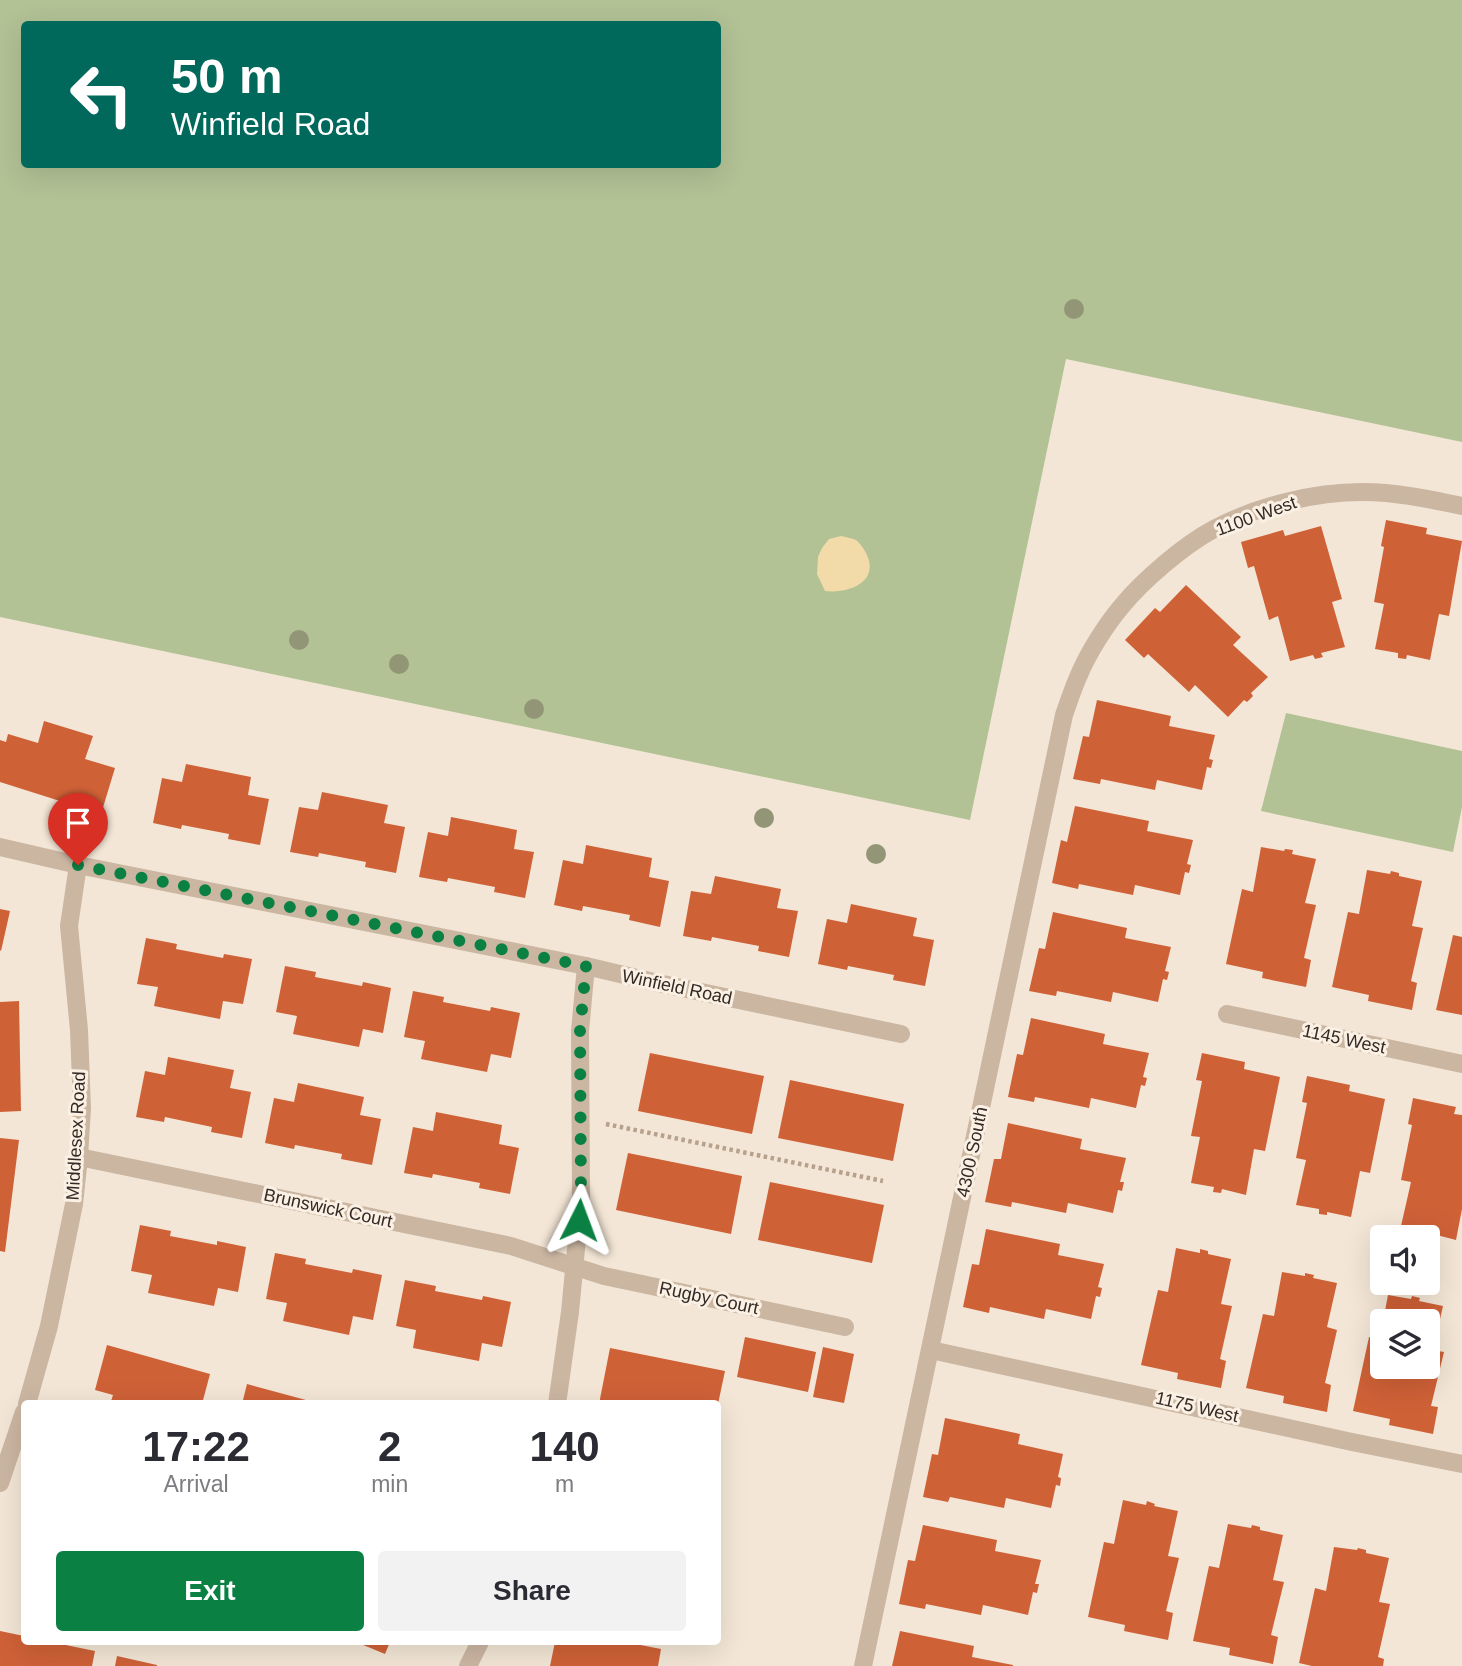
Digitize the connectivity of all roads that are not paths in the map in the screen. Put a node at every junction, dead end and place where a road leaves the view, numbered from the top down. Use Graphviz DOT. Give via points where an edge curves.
graph roads {
  1 [pos="1462,506"];
  2 [pos="1096,644"];
  3 [pos="0,847"];
  4 [pos="78,865"];
  5 [pos="586,966"];
  6 [pos="1227,1014"];
  7 [pos="901,1034"];
  8 [pos="1462,1064"];
  9 [pos="79,1157"];
  10 [pos="575,1266"];
  11 [pos="845,1327"];
  12 [pos="931,1350"];
  13 [pos="28,1400"];
  14 [pos="558,1400"];
  15 [pos="19,1450"];
  16 [pos="1462,1464"];
  17 [pos="0,1483"];
  18 [pos="478,1645"];
  19 [pos="468,1666"];
  20 [pos="863,1666"];
  1 -- 2 [label="street, 1100 West" via="1405,494 1362,492 1320,495 1240,517 1212,530 1156,573 1121,607"];
  2 -- 12 [label="street, 4300 South" via="1064,715"];
  3 -- 4 [label="street, Winfield Road"];
  4 -- 5 [label="street, Winfield Road"];
  4 -- 9 [label="street, Middlesex Road" via="69,926 79,1030"];
  5 -- 7 [label="street, Winfield Road"];
  5 -- 10 [label="street" via="580,1031 581,1197"];
  6 -- 8 [label="street, 1145 West"];
  9 -- 10 [label="street, Brunswick Court" via="511,1246"];
  9 -- 13 [label="street, Middlesex Road" via="49,1326"];
  10 -- 11 [label="street, Rugby Court"];
  10 -- 14 [label="street"];
  12 -- 16 [label="street, 1175 West"];
  12 -- 20 [label="street, 4300 South"];
  15 -- 17 [label="street"];
  18 -- 19 [label="street"];
}
